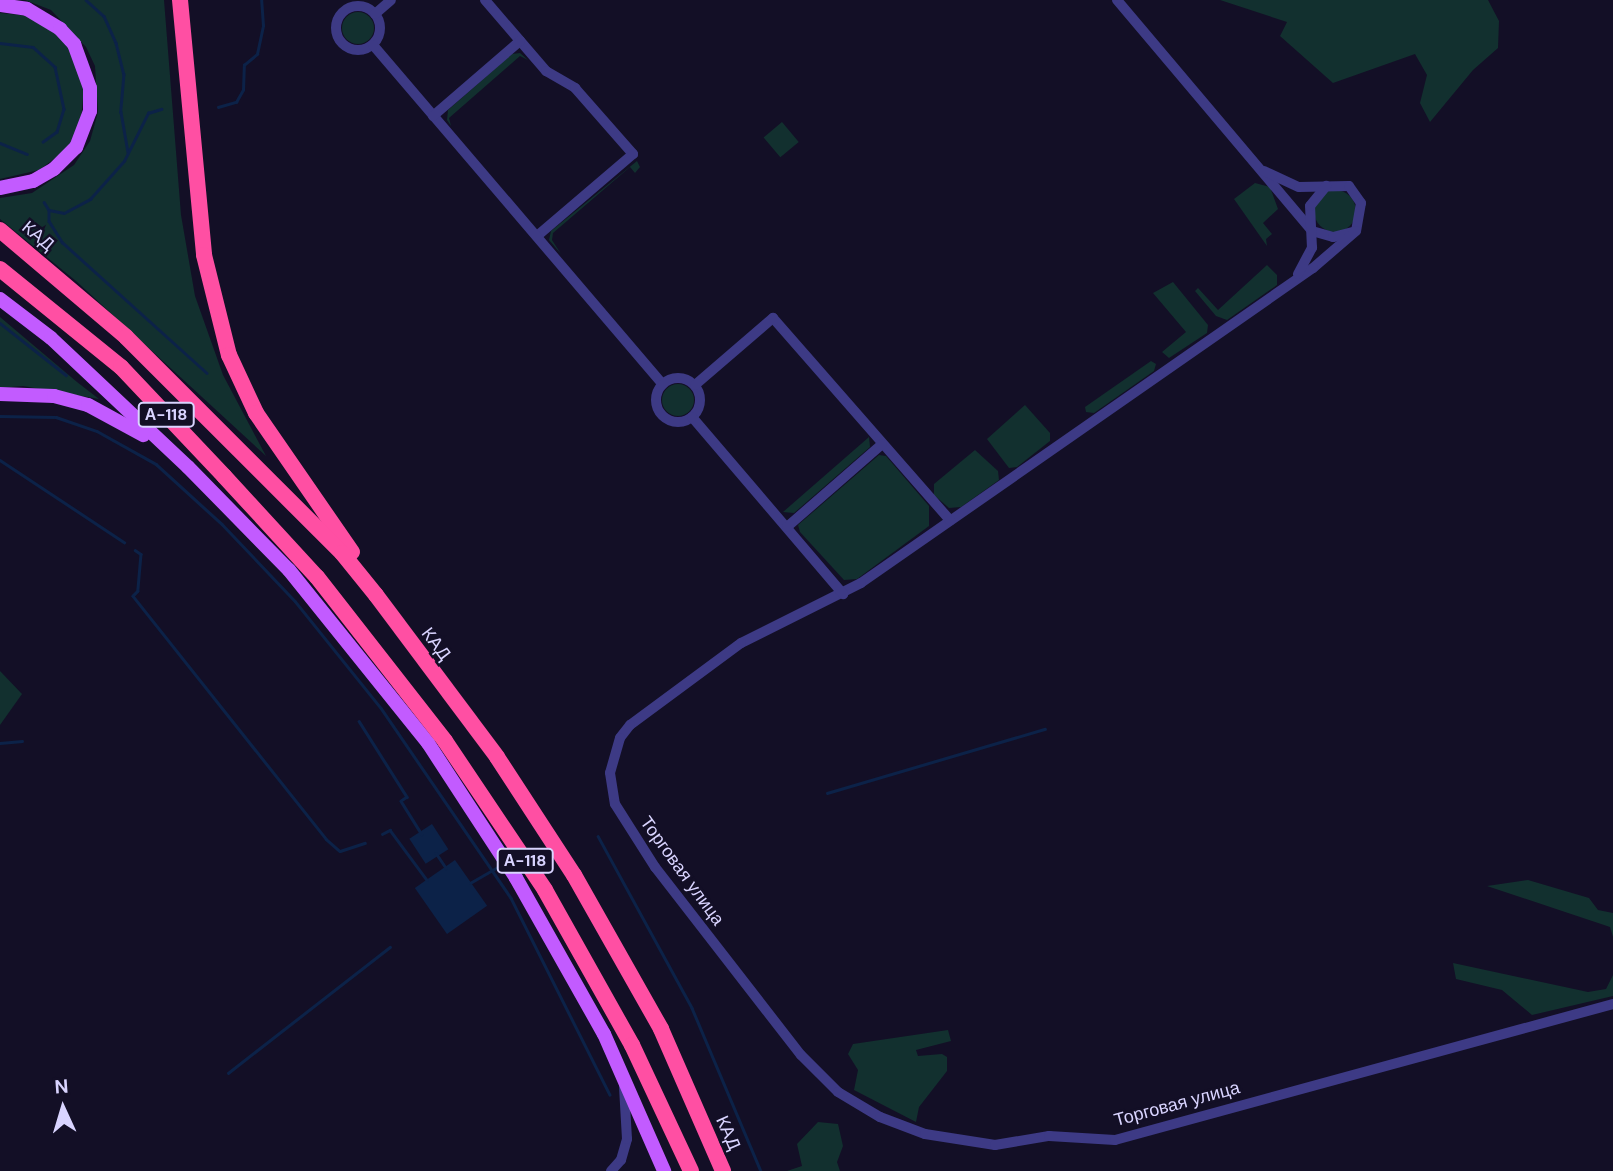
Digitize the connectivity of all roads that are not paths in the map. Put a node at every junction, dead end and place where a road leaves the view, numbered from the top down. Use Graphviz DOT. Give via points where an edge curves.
graph roads {
  1 [pos="180,0"];
  2 [pos="391,0"];
  3 [pos="485,0"];
  4 [pos="1116,0"];
  5 [pos="358,3"];
  6 [pos="0,5"];
  7 [pos="375,14"];
  8 [pos="520,41"];
  9 [pos="373,46"];
  10 [pos="433,116"];
  11 [pos="1264,171"];
  12 [pos="1328,184"];
  13 [pos="0,188"];
  14 [pos="0,230"];
  15 [pos="1312,231"];
  16 [pos="1356,231"];
  17 [pos="537,236"];
  18 [pos="0,269"];
  19 [pos="1292,282"];
  20 [pos="0,299"];
  21 [pos="663,384"];
  22 [pos="695,385"];
  23 [pos="0,394"];
  24 [pos="692,417"];
  25 [pos="882,444"];
  26 [pos="188,467"];
  27 [pos="950,520"];
  28 [pos="787,527"];
  29 [pos="842,594"];
  30 [pos="376,595"];
  31 [pos="1613,1004"];
  32 [pos="624,1077"];
  33 [pos="611,1171"];
  34 [pos="664,1171"];
  35 [pos="691,1171"];
  36 [pos="723,1171"];
  1 -- 30 [label="highway" via="204,255 229,355 256,413 349,546"];
  2 -- 7 [label="street"];
  3 -- 8 [label="street"];
  4 -- 11 [label="street"];
  5 -- 7 [label="street"];
  5 -- 9 [label="street" via="338,17 336,32 351,50"];
  6 -- 13 [label="main road" via="36,13 60,29 74,44 90,88 90,111 76,147 54,169 33,181"];
  7 -- 9 [label="street" via="380,33"];
  8 -- 10 [label="street"];
  8 -- 17 [label="street" via="551,76 575,88 633,154"];
  9 -- 10 [label="street"];
  10 -- 17 [label="street"];
  11 -- 12 [label="street" via="1298,187"];
  11 -- 15 [label="street"];
  12 -- 15 [label="street" via="1310,206"];
  12 -- 16 [label="street" via="1349,186 1356,194 1362,214"];
  14 -- 30 [label="highway, КАД / А-118" via="126,337 342,552"];
  15 -- 16 [label="street" via="1334,237"];
  15 -- 19 [label="street" via="1310,256"];
  16 -- 19 [label="street"];
  17 -- 21 [label="street"];
  18 -- 35 [label="highway, А-118" via="121,367 224,476 317,577 445,741 545,890 632,1045"];
  19 -- 27 [label="street"];
  20 -- 26 [label="main road" via="51,338"];
  21 -- 22 [label="street" via="683,378"];
  21 -- 24 [label="street" via="656,402 661,415 680,422"];
  22 -- 24 [label="street" via="700,398"];
  22 -- 25 [label="street" via="773,317"];
  23 -- 26 [label="main road" via="54,396 88,405 124,421"];
  24 -- 28 [label="street"];
  25 -- 27 [label="street"];
  25 -- 28 [label="street"];
  26 -- 32 [label="main road" via="289,570 428,743 516,878"];
  27 -- 29 [label="street"];
  28 -- 29 [label="street"];
  29 -- 31 [label="street, Торговая улица" via="741,643 630,725 614,754 610,788 654,867 801,1055 838,1092 880,1117 925,1134 995,1145 1049,1136 1115,1140"];
  30 -- 36 [label="highway, КАД / А-118" via="497,757 573,875 661,1029"];
  32 -- 33 [label="street" via="627,1139 621,1160"];
  32 -- 34 [label="main road"];
}
